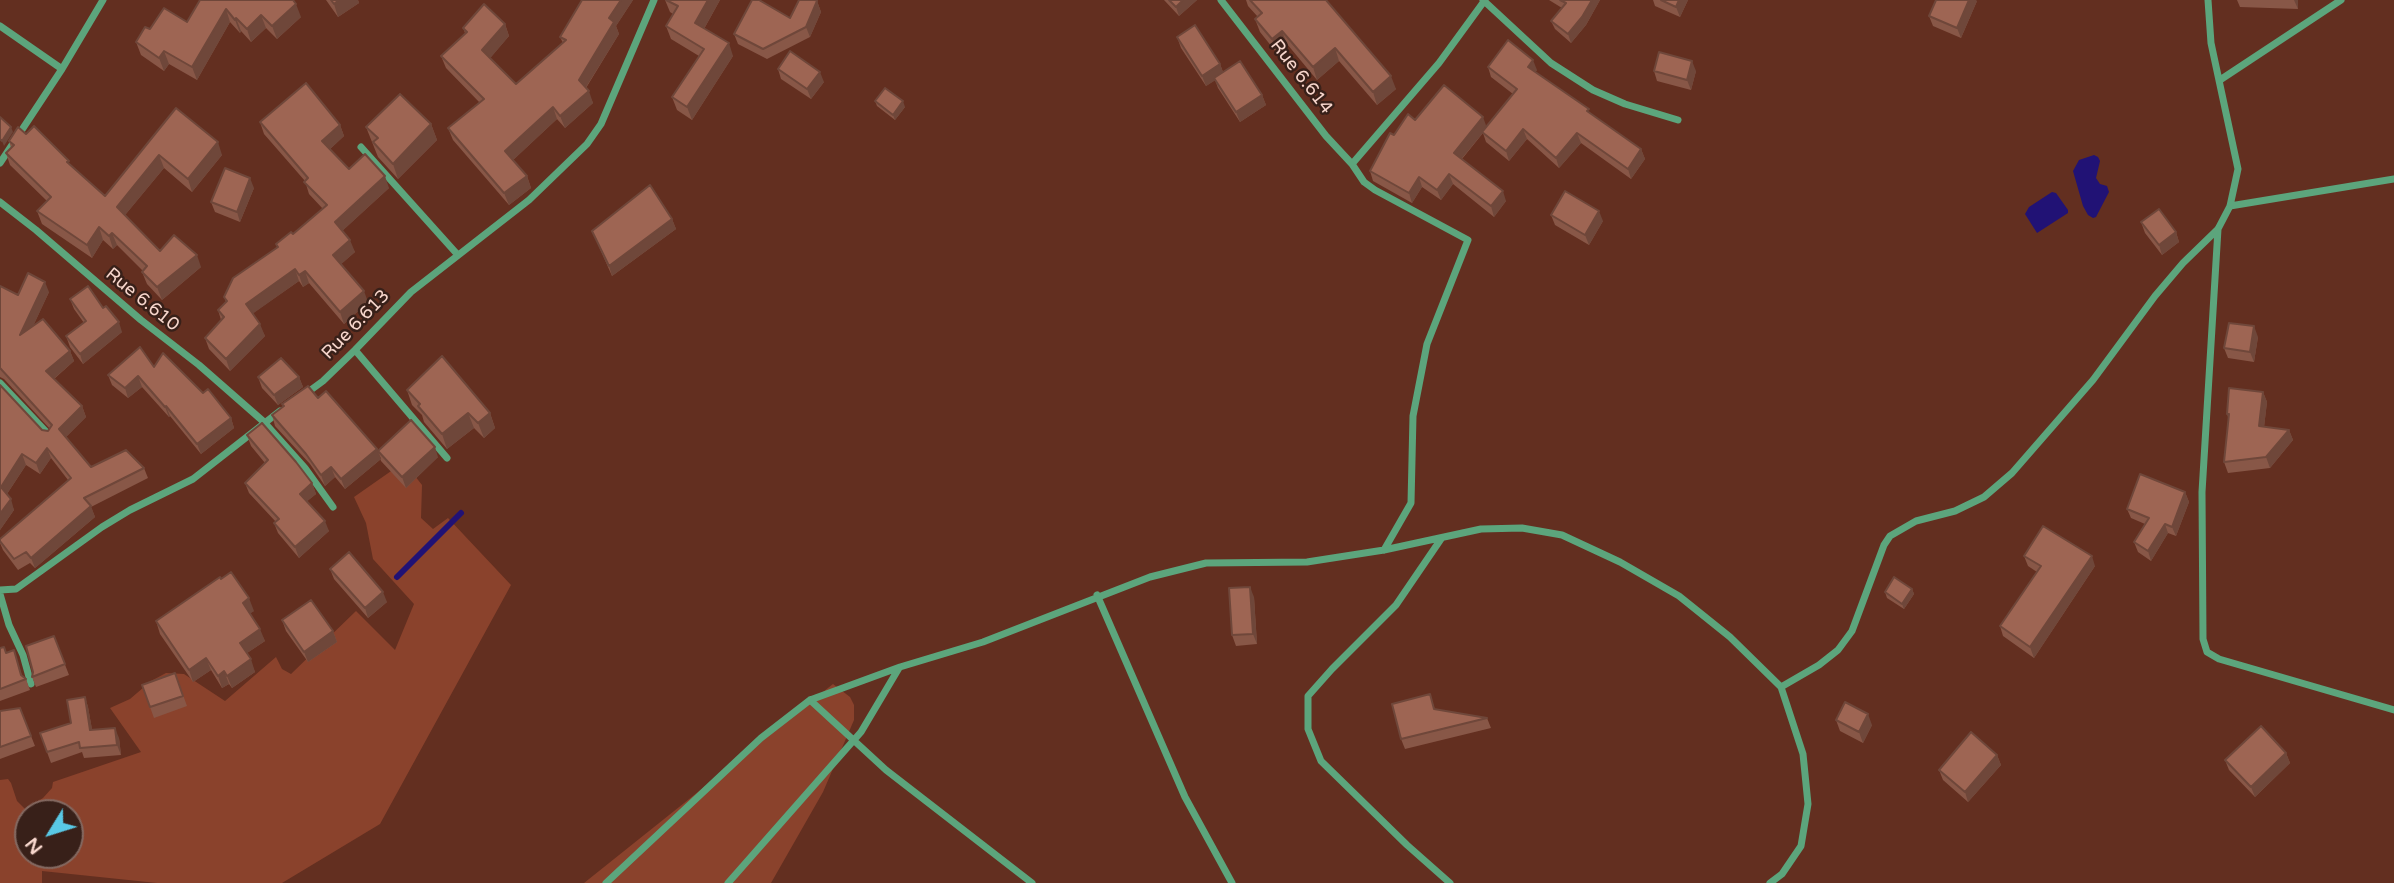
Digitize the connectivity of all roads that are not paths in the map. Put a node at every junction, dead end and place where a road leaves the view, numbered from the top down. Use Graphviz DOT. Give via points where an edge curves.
graph roads {
  1 [pos="103,0"];
  2 [pos="654,0"];
  3 [pos="1220,0"];
  4 [pos="1484,0"];
  5 [pos="2208,0"];
  6 [pos="2341,0"];
  7 [pos="0,26"];
  8 [pos="62,69"];
  9 [pos="2220,80"];
  10 [pos="1678,120"];
  11 [pos="360,147"];
  12 [pos="0,163"];
  13 [pos="1352,164"];
  14 [pos="2394,179"];
  15 [pos="0,202"];
  16 [pos="2230,206"];
  17 [pos="2218,229"];
  18 [pos="457,254"];
  19 [pos="355,350"];
  20 [pos="0,383"];
  21 [pos="264,422"];
  22 [pos="50,436"];
  23 [pos="447,458"];
  24 [pos="332,507"];
  25 [pos="1441,539"];
  26 [pos="1384,550"];
  27 [pos="0,592"];
  28 [pos="1097,595"];
  29 [pos="900,667"];
  30 [pos="31,684"];
  31 [pos="1781,687"];
  32 [pos="810,700"];
  33 [pos="2394,710"];
  34 [pos="853,740"];
  35 [pos="606,883"];
  36 [pos="728,883"];
  37 [pos="1032,883"];
  38 [pos="1232,883"];
  39 [pos="1450,883"];
  40 [pos="1770,883"];
  1 -- 8 [label="street"];
  2 -- 18 [label="street, Rue 6.613" via="601,124 587,144 529,200"];
  3 -- 13 [label="street, Rue 6.614"];
  4 -- 10 [label="street" via="1551,63 1593,90"];
  4 -- 13 [label="street" via="1439,63"];
  5 -- 9 [label="street"];
  6 -- 9 [label="street"];
  7 -- 8 [label="street"];
  8 -- 12 [label="street"];
  9 -- 16 [label="street" via="2238,169"];
  11 -- 18 [label="street"];
  13 -- 26 [label="street, Rue 6.614" via="1364,183 1468,240 1427,344 1413,416 1411,503"];
  14 -- 16 [label="street"];
  15 -- 21 [label="street, Rue 6.610"];
  16 -- 17 [label="street"];
  17 -- 31 [label="street" via="2169,279 2093,380 2012,473 1984,497 1955,511 1916,521 1890,536 1852,631 1819,665"];
  17 -- 33 [label="street" via="2202,492 2203,639 2207,652"];
  18 -- 19 [label="street, Rue 6.613" via="411,292"];
  19 -- 21 [label="street, Rue 6.613" via="323,381"];
  19 -- 23 [label="street"];
  20 -- 22 [label="street"];
  21 -- 24 [label="street, Rue 6.610"];
  21 -- 27 [label="street, Rue 6.613" via="193,479 102,527 16,589"];
  25 -- 26 [label="street"];
  25 -- 31 [label="street" via="1495,528 1562,535 1679,596 1730,636"];
  25 -- 39 [label="street" via="1396,605 1308,696 1308,729 1321,761"];
  26 -- 28 [label="street" via="1307,562 1206,563"];
  27 -- 30 [label="street"];
  28 -- 29 [label="street" via="983,642"];
  28 -- 38 [label="street" via="1185,797"];
  29 -- 32 [label="street"];
  29 -- 34 [label="street"];
  31 -- 40 [label="street" via="1803,754 1808,804 1801,846"];
  32 -- 34 [label="street"];
  32 -- 35 [label="street" via="761,738"];
  34 -- 36 [label="street"];
  34 -- 37 [label="street"];
}
